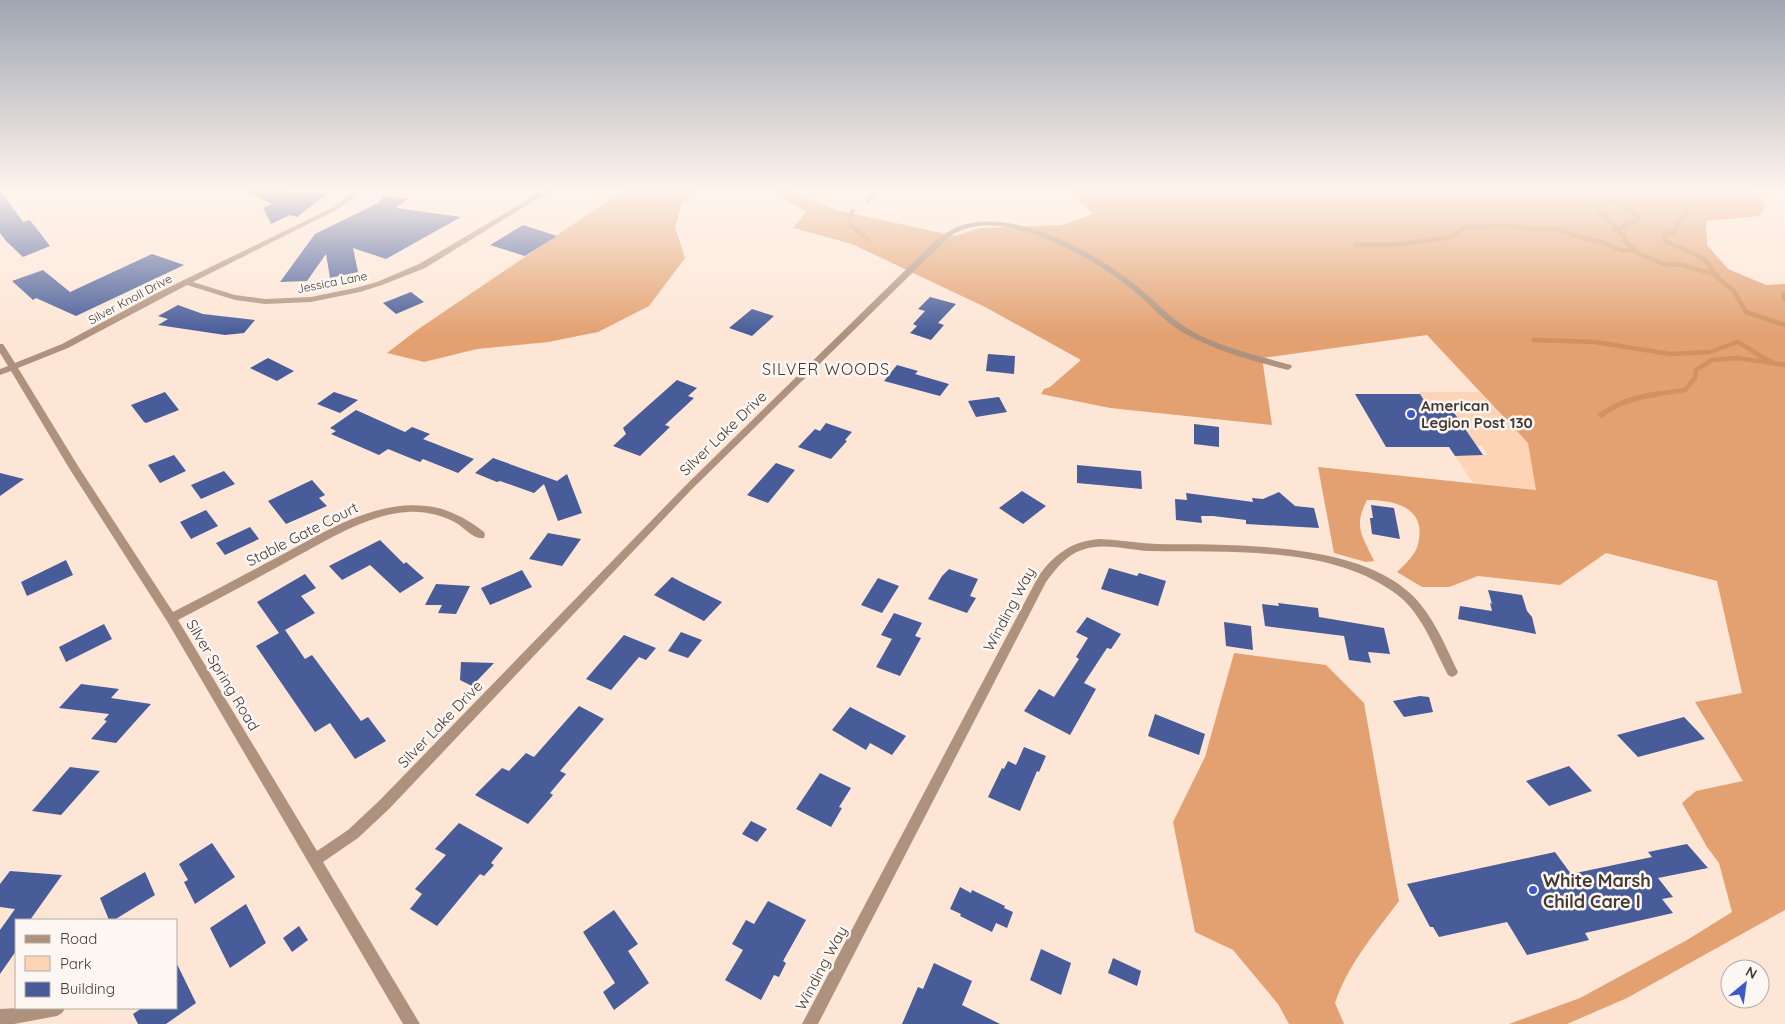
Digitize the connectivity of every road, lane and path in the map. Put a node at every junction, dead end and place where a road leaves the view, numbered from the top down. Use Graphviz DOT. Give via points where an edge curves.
graph roads {
  1 [pos="276,238"];
  2 [pos="469,238"];
  3 [pos="945,238"];
  4 [pos="1047,238"];
  5 [pos="187,282"];
  6 [pos="0,346"];
  7 [pos="1288,367"];
  8 [pos="13,368"];
  9 [pos="0,372"];
  10 [pos="480,535"];
  11 [pos="170,618"];
  12 [pos="1452,672"];
  13 [pos="316,859"];
  14 [pos="52,1009"];
  15 [pos="0,1017"];
  16 [pos="412,1024"];
  17 [pos="810,1024"];
  1 -- 5 [label="street, Silver Knoll Drive"];
  2 -- 5 [label="street, Jessica Lane" via="404,275 360,289 303,300 265,301 228,296"];
  3 -- 13 [label="street, Silver Lake Drive" via="690,486 384,805 353,834"];
  4 -- 7 [label="street, Silver Lake Drive" via="1122,278 1165,316 1192,334"];
  5 -- 8 [label="street, Silver Knoll Drive" via="65,346"];
  6 -- 8 [label="street, Silver Spring Road"];
  8 -- 9 [label="street, Silver Knoll Drive"];
  8 -- 11 [label="street, Silver Spring Road"];
  10 -- 11 [label="street, Stable Gate Court" via="460,519 443,512 408,509 368,517"];
  11 -- 13 [label="street, Silver Spring Road"];
  12 -- 17 [label="street, Winding Way" via="1432,629 1407,597 1383,580 1354,567 1316,557 1238,550 1098,542 1073,548 1062,555 1042,580"];
  13 -- 16 [label="street, Silver Spring Road"];
  14 -- 15 [label="street"];
}
